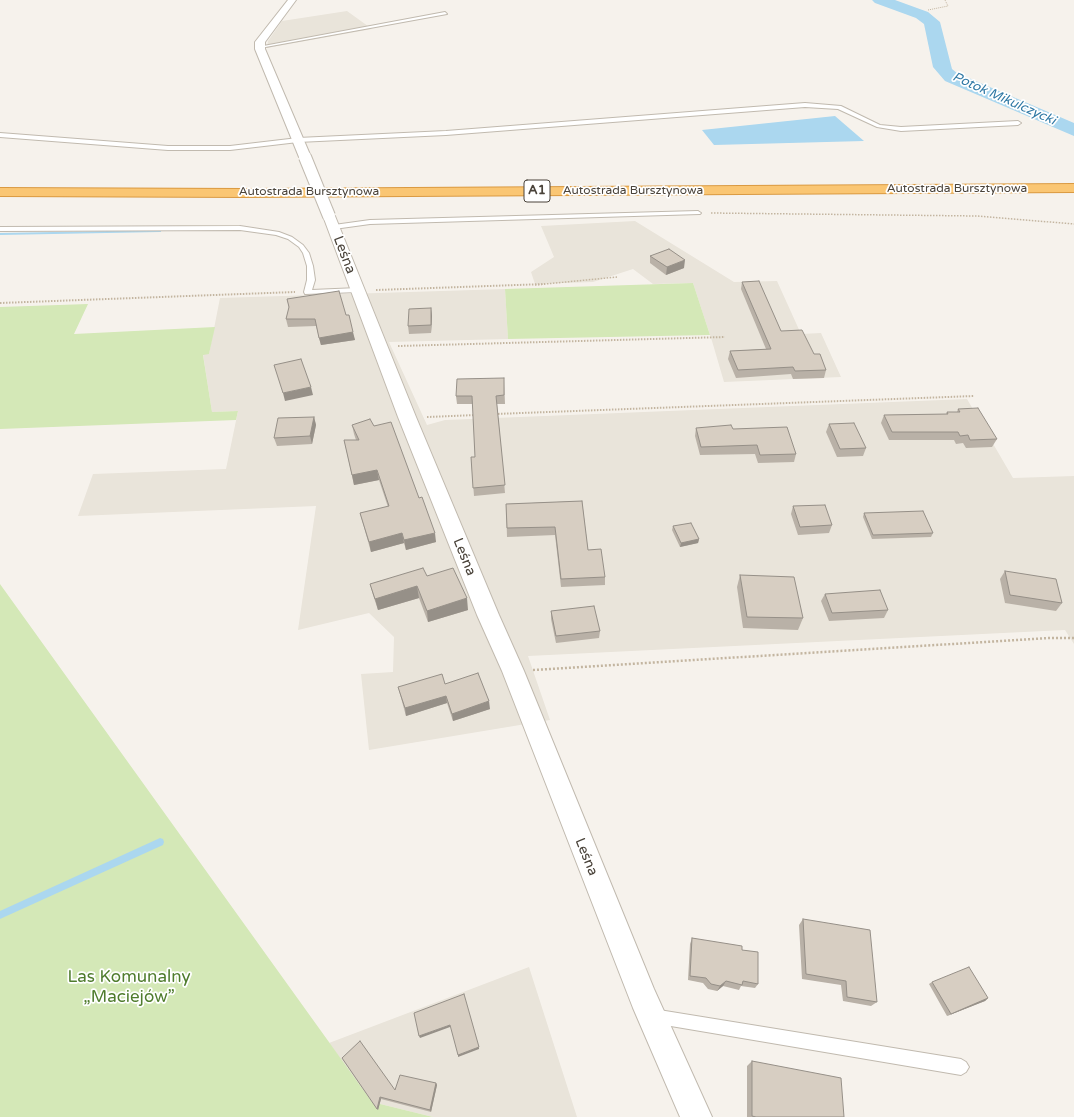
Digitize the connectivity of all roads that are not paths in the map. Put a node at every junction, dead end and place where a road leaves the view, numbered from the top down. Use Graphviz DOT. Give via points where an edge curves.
graph roads {
  1 [pos="292,0"];
  2 [pos="445,13"];
  3 [pos="260,47"];
  4 [pos="1018,123"];
  5 [pos="0,135"];
  6 [pos="298,140"];
  7 [pos="328,178"];
  8 [pos="297,179"];
  9 [pos="1074,188"];
  10 [pos="0,192"];
  11 [pos="698,213"];
  12 [pos="332,222"];
  13 [pos="0,229"];
  14 [pos="358,290"];
  15 [pos="651,1015"];
  16 [pos="961,1067"];
  17 [pos="696,1117"];
  1 -- 3 [label="street" via="264,36"];
  2 -- 3 [label="lane"];
  3 -- 6 [label="street, Leśna"];
  4 -- 6 [label="lane" via="901,129 879,126 839,107 805,105 446,133"];
  5 -- 6 [label="lane" via="168,148 230,148"];
  6 -- 12 [label="street, Leśna, bridge"];
  7 -- 8 [label="highway, Autostrada Bursztynowa"];
  9 -- 10 [label="highway, Autostrada Bursztynowa / A1"];
  11 -- 12 [label="lane"];
  12 -- 14 [label="street, Leśna"];
  13 -- 14 [label="lane" via="240,228 277,233 290,238 306,253 311,280 308,292"];
  14 -- 15 [label="street, Leśna" via="407,417 513,671"];
  15 -- 16 [label="lane"];
  15 -- 17 [label="street, Leśna"];
}
